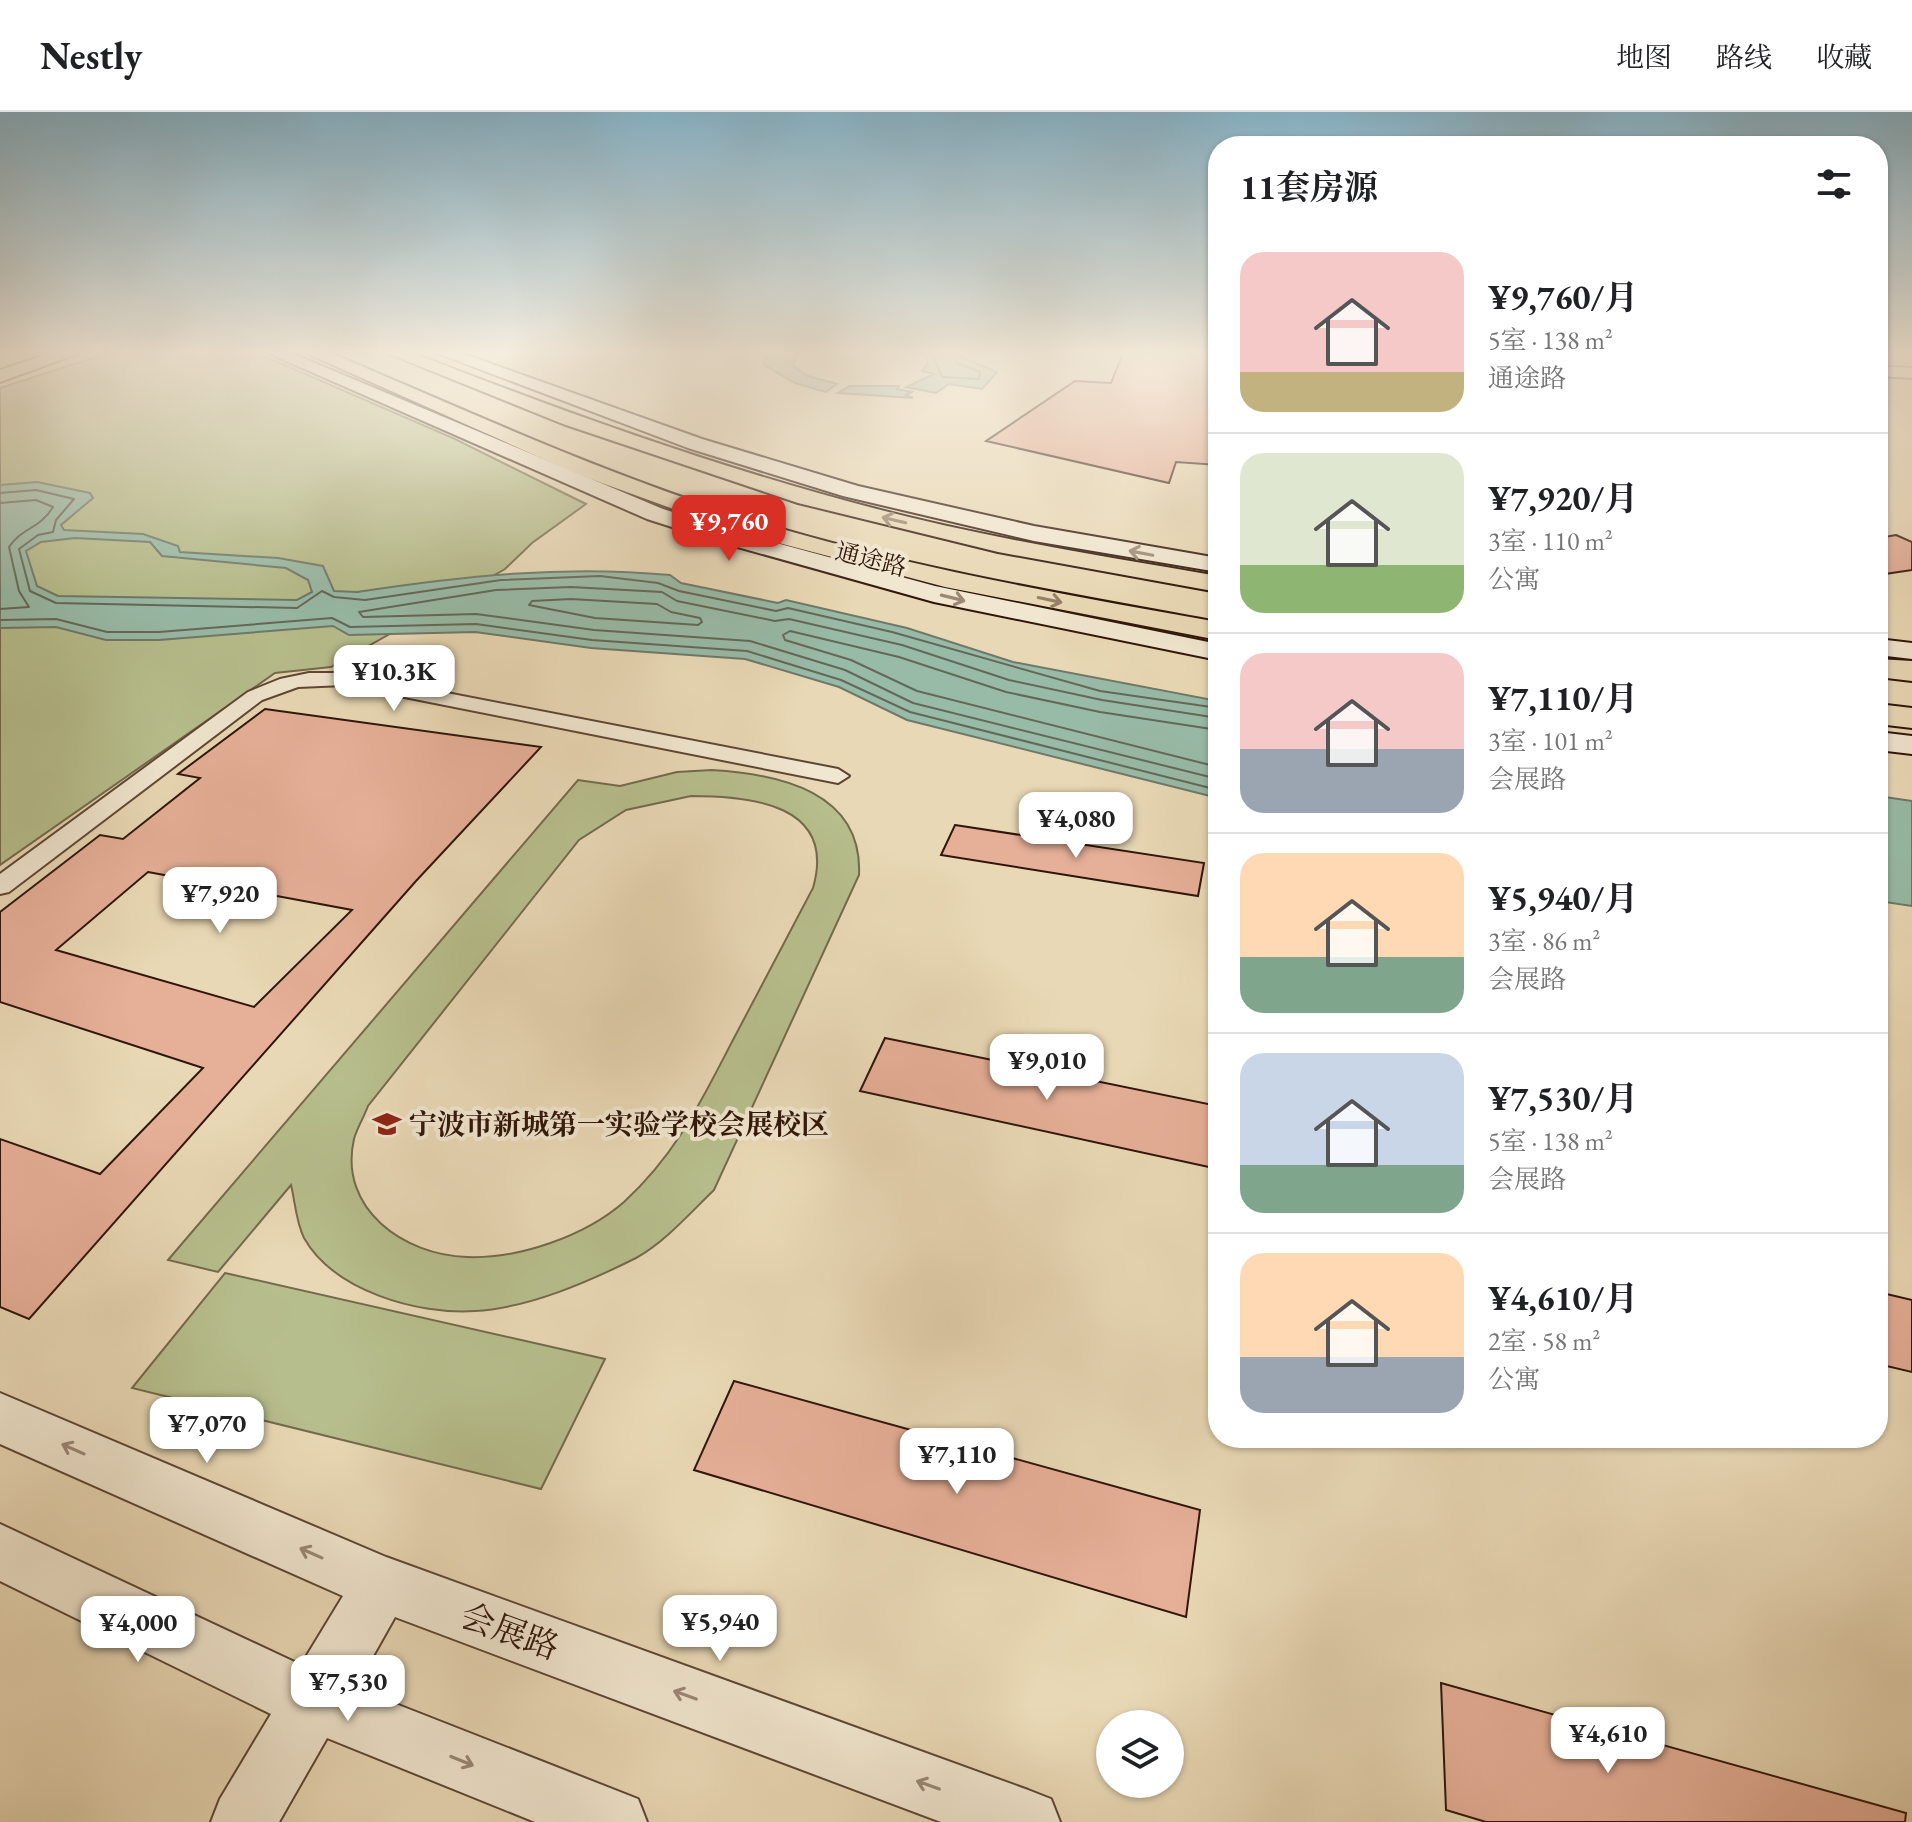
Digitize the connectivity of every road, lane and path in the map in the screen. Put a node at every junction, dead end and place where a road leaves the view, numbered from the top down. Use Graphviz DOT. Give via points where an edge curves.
graph roads {
  1 [pos="464,433"];
  2 [pos="507,433"];
  3 [pos="614,433"];
  4 [pos="667,433"];
  5 [pos="1208,563"];
  6 [pos="1208,582"];
  7 [pos="1208,629"];
  8 [pos="1888,648"];
  9 [pos="1208,650"];
  10 [pos="1912,651"];
  11 [pos="1888,669"];
  12 [pos="1912,671"];
  13 [pos="1888,715"];
  14 [pos="1912,718"];
  15 [pos="1888,742"];
  16 [pos="1912,745"];
  17 [pos="838,776"];
  18 [pos="0,886"];
  19 [pos="0,1418"];
  20 [pos="0,1552"];
  21 [pos="382,1584"];
  22 [pos="311,1701"];
  23 [pos="243,1822"];
  24 [pos="615,1822"];
  25 [pos="1028,1822"];
  1 -- 9 [label="main road, one-way" via="655,514 789,557 1013,612"];
  2 -- 7 [label="main road, 通途路, one-way" via="678,504 887,564"];
  6 -- 3 [label="main road, 通途路, one-way" via="866,513"];
  5 -- 4 [label="main road, one-way" via="1038,533 807,478"];
  8 -- 10 [label="main road"];
  11 -- 12 [label="main road"];
  13 -- 14 [label="main road"];
  15 -- 16 [label="main road"];
  17 -- 18 [label="street" via="344,679 299,679 255,696"];
  21 -- 19 [label="street, 会展路, one-way"];
  20 -- 22 [label="street"];
  21 -- 22 [label="street"];
  25 -- 21 [label="street, 会展路, one-way"];
  22 -- 23 [label="street"];
  22 -- 24 [label="street, one-way"];
}
